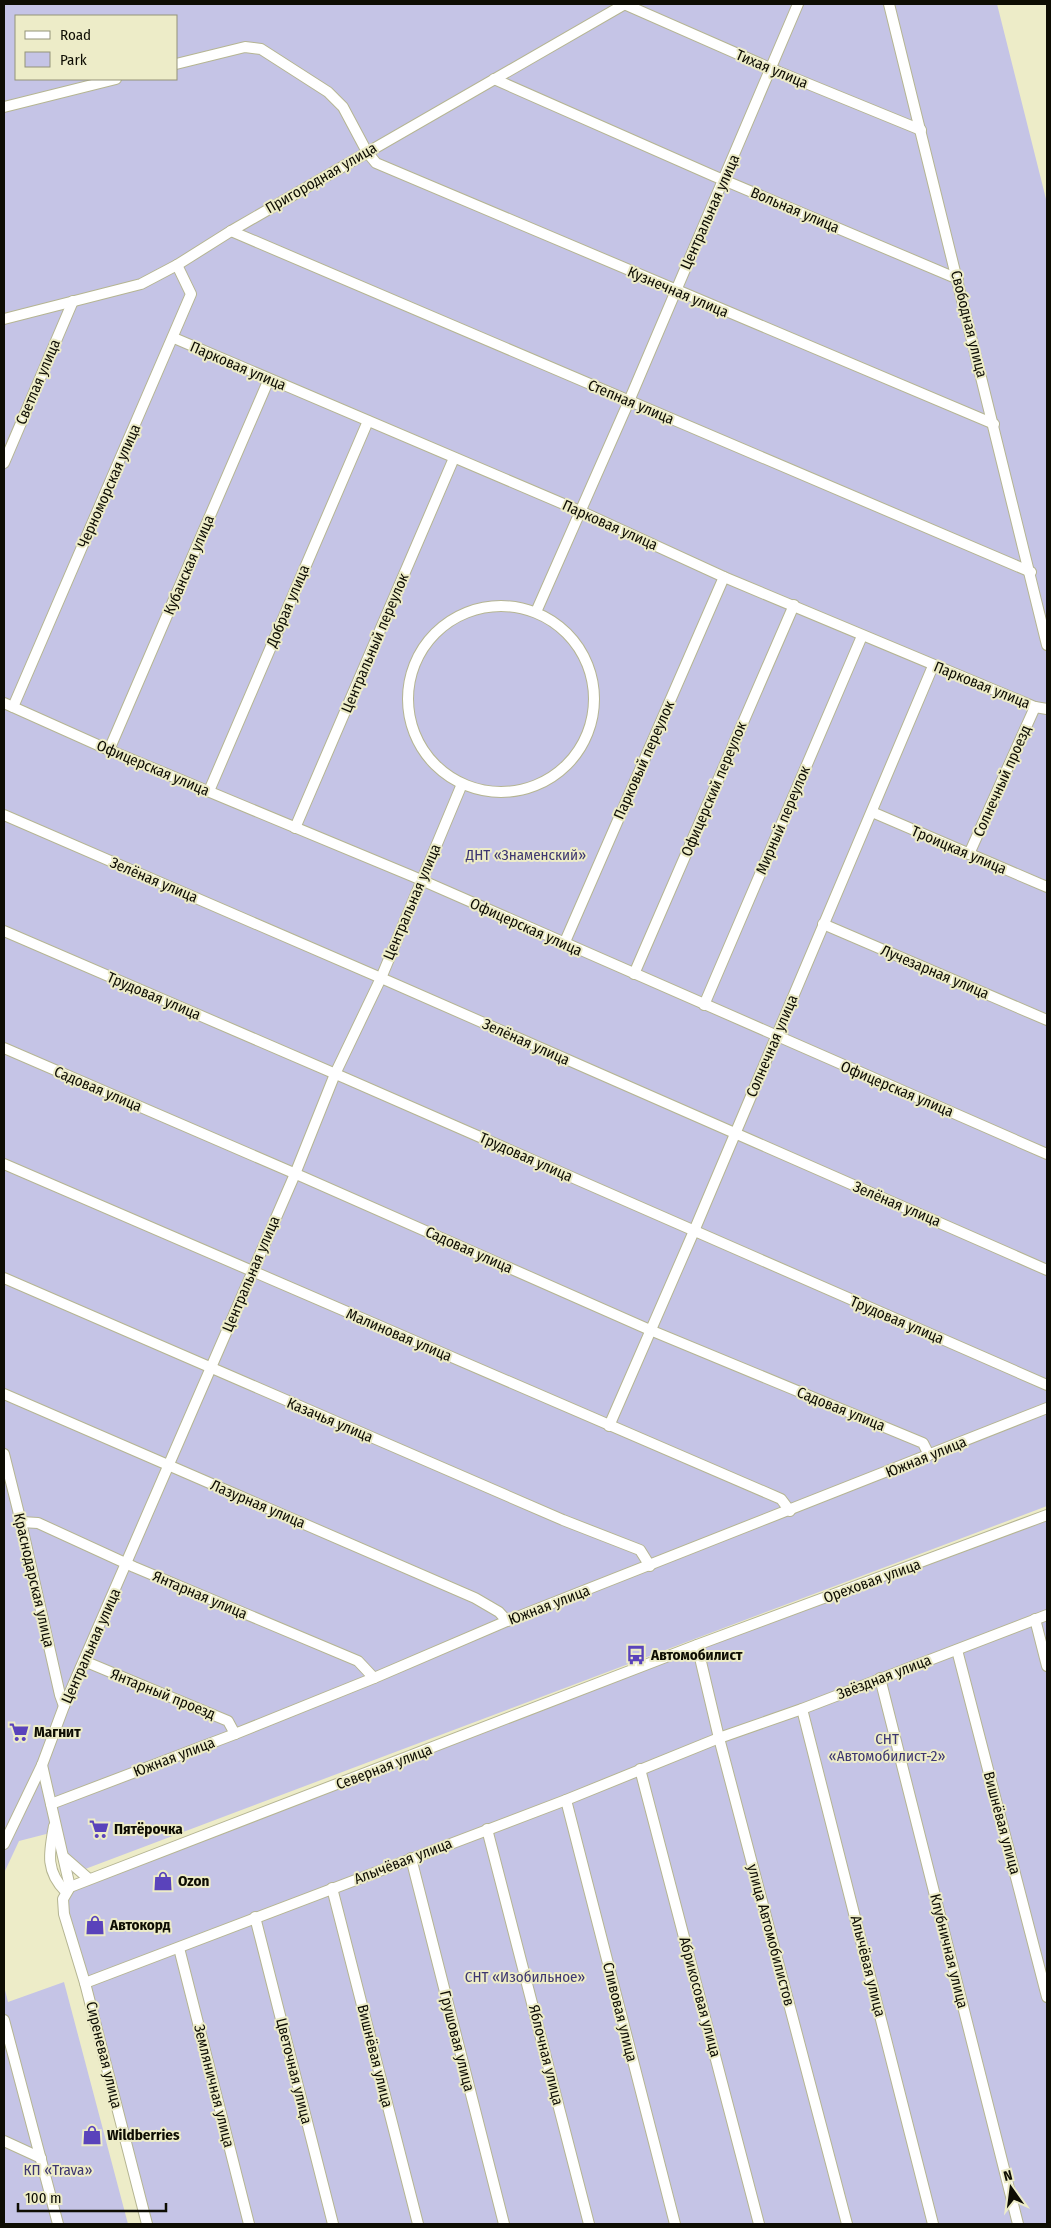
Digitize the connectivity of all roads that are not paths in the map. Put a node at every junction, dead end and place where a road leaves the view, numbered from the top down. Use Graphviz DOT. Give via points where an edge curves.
graph roads {
  1 [pos="625,4"];
  2 [pos="798,4"];
  3 [pos="889,4"];
  4 [pos="178,64"];
  5 [pos="772,69"];
  6 [pos="494,79"];
  7 [pos="112,80"];
  8 [pos="4,107"];
  9 [pos="921,130"];
  10 [pos="367,152"];
  11 [pos="724,180"];
  12 [pos="231,230"];
  13 [pos="177,265"];
  14 [pos="958,279"];
  15 [pos="675,291"];
  16 [pos="73,301"];
  17 [pos="4,319"];
  18 [pos="174,338"];
  19 [pos="269,379"];
  20 [pos="629,401"];
  21 [pos="368,421"];
  22 [pos="994,424"];
  23 [pos="454,458"];
  24 [pos="4,463"];
  25 [pos="580,511"];
  26 [pos="1031,572"];
  27 [pos="724,577"];
  28 [pos="794,605"];
  29 [pos="536,612"];
  30 [pos="862,636"];
  31 [pos="1047,645"];
  32 [pos="934,666"];
  33 [pos="8,705"];
  34 [pos="1035,707"];
  35 [pos="1047,709"];
  36 [pos="109,750"];
  37 [pos="462,784"];
  38 [pos="209,791"];
  39 [pos="872,812"];
  40 [pos="4,815"];
  41 [pos="295,828"];
  42 [pos="969,854"];
  43 [pos="420,881"];
  44 [pos="1047,887"];
  45 [pos="823,924"];
  46 [pos="4,931"];
  47 [pos="564,944"];
  48 [pos="634,974"];
  49 [pos="381,978"];
  50 [pos="704,1005"];
  51 [pos="1047,1020"];
  52 [pos="775,1036"];
  53 [pos="4,1048"];
  54 [pos="335,1074"];
  55 [pos="735,1134"];
  56 [pos="1047,1154"];
  57 [pos="4,1164"];
  58 [pos="295,1174"];
  59 [pos="694,1232"];
  60 [pos="1047,1270"];
  61 [pos="252,1272"];
  62 [pos="4,1278"];
  63 [pos="650,1330"];
  64 [pos="210,1368"];
  65 [pos="1047,1385"];
  66 [pos="4,1394"];
  67 [pos="1047,1408"];
  68 [pos="609,1426"];
  69 [pos="4,1454"];
  70 [pos="929,1455"];
  71 [pos="169,1466"];
  72 [pos="790,1511"];
  73 [pos="1047,1515"];
  74 [pos="21,1522"];
  75 [pos="127,1563"];
  76 [pos="650,1566"];
  77 [pos="1047,1615"];
  78 [pos="1035,1619"];
  79 [pos="507,1622"];
  80 [pos="697,1645"];
  81 [pos="957,1650"];
  82 [pos="84,1662"];
  83 [pos="1047,1666"];
  84 [pos="374,1678"];
  85 [pos="880,1678"];
  86 [pos="64,1706"];
  87 [pos="802,1709"];
  88 [pos="235,1734"];
  89 [pos="719,1738"];
  90 [pos="42,1765"];
  91 [pos="640,1769"];
  92 [pos="566,1800"];
  93 [pos="51,1804"];
  94 [pos="55,1820"];
  95 [pos="487,1829"];
  96 [pos="4,1844"];
  97 [pos="63,1856"];
  98 [pos="411,1858"];
  99 [pos="88,1878"];
  100 [pos="332,1888"];
  101 [pos="68,1890"];
  102 [pos="255,1917"];
  103 [pos="179,1948"];
  104 [pos="85,1983"];
  105 [pos="1047,1997"];
  106 [pos="4,2020"];
  107 [pos="4,2141"];
  108 [pos="41,2158"];
  109 [pos="58,2224"];
  110 [pos="147,2224"];
  111 [pos="249,2224"];
  112 [pos="333,2224"];
  113 [pos="418,2224"];
  114 [pos="504,2224"];
  115 [pos="589,2224"];
  116 [pos="675,2224"];
  117 [pos="759,2224"];
  118 [pos="847,2224"];
  119 [pos="933,2224"];
  120 [pos="1018,2224"];
  1 -- 5 [label="street, Тихая улица"];
  1 -- 6 [label="street, Пригородная улица"];
  2 -- 5 [label="street, Центральная улица"];
  3 -- 9 [label="street, Свободная улица"];
  4 -- 10 [label="street" via="245,47 261,49 328,92 343,107"];
  5 -- 9 [label="street, Тихая улица"];
  5 -- 11 [label="street, Центральная улица"];
  6 -- 10 [label="street, Пригородная улица"];
  6 -- 11 [label="street, Вольная улица"];
  7 -- 8 [label="street"];
  9 -- 14 [label="street, Свободная улица"];
  10 -- 12 [label="street, Пригородная улица"];
  10 -- 15 [label="street, Кузнечная улица" via="376,163"];
  11 -- 14 [label="street, Вольная улица"];
  11 -- 15 [label="street, Центральная улица"];
  12 -- 13 [label="street, Пригородная улица"];
  12 -- 20 [label="street, Степная улица"];
  13 -- 16 [label="street, Пригородная улица" via="141,284"];
  13 -- 18 [label="street, Черноморская улица" via="191,294"];
  14 -- 22 [label="street, Свободная улица"];
  15 -- 20 [label="street, Центральная улица"];
  15 -- 22 [label="street, Кузнечная улица"];
  16 -- 17 [label="street, Пригородная улица"];
  16 -- 24 [label="street, Светлая улица"];
  18 -- 19 [label="street, Парковая улица"];
  18 -- 33 [label="street, Черноморская улица"];
  19 -- 21 [label="street, Парковая улица"];
  19 -- 36 [label="street, Кубанская улица"];
  20 -- 25 [label="street, Центральная улица"];
  20 -- 26 [label="street, Степная улица"];
  21 -- 23 [label="street, Парковая улица"];
  21 -- 38 [label="street, Добрая улица"];
  22 -- 26 [label="street, Свободная улица"];
  23 -- 25 [label="street, Парковая улица"];
  23 -- 41 [label="street, Центральный переулок"];
  25 -- 27 [label="street, Парковая улица"];
  25 -- 29 [label="street, Центральная улица"];
  26 -- 31 [label="street, Свободная улица"];
  27 -- 28 [label="street, Парковая улица"];
  27 -- 47 [label="street, Парковый переулок"];
  28 -- 30 [label="street, Парковая улица"];
  28 -- 48 [label="street, Офицерский переулок"];
  29 -- 37 [label="street" via="496,606 467,612 441,627 422,650 410,677 408,707 415,736 431,761"];
  29 -- 37 [label="street" via="566,632 583,654 593,680 594,698 587,735 573,758 552,777 527,788 500,792"];
  30 -- 32 [label="street, Парковая улица"];
  30 -- 50 [label="street, Мирный переулок"];
  32 -- 34 [label="street, Парковая улица"];
  32 -- 39 [label="street, Солнечная улица"];
  33 -- 36 [label="street, Офицерская улица"];
  34 -- 35 [label="street, Парковая улица"];
  34 -- 42 [label="street, Солнечный проезд"];
  36 -- 38 [label="street, Офицерская улица"];
  37 -- 43 [label="street, Центральная улица"];
  38 -- 41 [label="street, Офицерская улица"];
  39 -- 42 [label="street, Троицкая улица"];
  39 -- 45 [label="street, Солнечная улица"];
  40 -- 49 [label="street, Зелёная улица"];
  41 -- 43 [label="street, Офицерская улица"];
  42 -- 44 [label="street, Троицкая улица"];
  43 -- 47 [label="street, Офицерская улица"];
  43 -- 49 [label="street, Центральная улица"];
  45 -- 51 [label="street, Лучезарная улица"];
  45 -- 52 [label="street, Солнечная улица"];
  46 -- 54 [label="street, Трудовая улица"];
  47 -- 48 [label="street, Офицерская улица"];
  48 -- 50 [label="street, Офицерская улица"];
  49 -- 54 [label="street, Центральная улица"];
  49 -- 55 [label="street, Зелёная улица"];
  50 -- 52 [label="street, Офицерская улица"];
  52 -- 55 [label="street, Солнечная улица"];
  52 -- 56 [label="street, Офицерская улица"];
  53 -- 58 [label="street, Садовая улица"];
  54 -- 58 [label="street, Центральная улица"];
  54 -- 59 [label="street, Трудовая улица"];
  55 -- 59 [label="street, Солнечная улица"];
  55 -- 60 [label="street, Зелёная улица"];
  57 -- 61 [label="street, Малиновая улица"];
  58 -- 61 [label="street, Центральная улица"];
  58 -- 63 [label="street, Садовая улица"];
  59 -- 63 [label="street, Солнечная улица"];
  59 -- 65 [label="street, Трудовая улица"];
  61 -- 64 [label="street, Центральная улица"];
  61 -- 68 [label="street, Малиновая улица"];
  62 -- 64 [label="street, Казачья улица"];
  63 -- 68 [label="street, Солнечная улица"];
  63 -- 70 [label="street, Садовая улица" via="923,1443"];
  64 -- 71 [label="street, Центральная улица"];
  64 -- 76 [label="street, Казачья улица" via="640,1550"];
  66 -- 71 [label="street, Лазурная улица"];
  67 -- 70 [label="street, Южная улица"];
  68 -- 72 [label="street, Малиновая улица" via="781,1498"];
  69 -- 74 [label="street, Краснодарская улица"];
  70 -- 72 [label="street, Южная улица"];
  71 -- 75 [label="street, Центральная улица"];
  71 -- 79 [label="street, Лазурная улица" via="475,1598 499,1612"];
  72 -- 76 [label="street, Южная улица"];
  73 -- 80 [label="street, Ореховая улица"];
  74 -- 75 [label="street, Янтарная улица" via="38,1523"];
  74 -- 86 [label="street, Краснодарская улица"];
  75 -- 82 [label="street, Центральная улица"];
  75 -- 84 [label="street, Янтарная улица" via="358,1661"];
  76 -- 79 [label="street, Южная улица"];
  77 -- 78 [label="street, Звёздная улица"];
  78 -- 81 [label="street, Звёздная улица"];
  78 -- 83 [label="street"];
  79 -- 84 [label="street, Южная улица"];
  80 -- 89 [label="street, улица Автомобилистов"];
  80 -- 99 [label="street, Северная улица"];
  81 -- 85 [label="street, Звёздная улица"];
  81 -- 105 [label="street, Вишнёвая улица"];
  82 -- 86 [label="street, Центральная улица"];
  82 -- 88 [label="street, Янтарный проезд" via="228,1721"];
  84 -- 88 [label="street, Южная улица"];
  85 -- 87 [label="street, Звёздная улица"];
  85 -- 120 [label="street, Клубничная улица"];
  86 -- 90 [label="street, Центральная улица"];
  87 -- 89 [label="street, Звёздная улица"];
  87 -- 119 [label="street, Алычёвая улица"];
  88 -- 93 [label="street, Южная улица"];
  89 -- 91 [label="street, Алычёвая улица"];
  89 -- 118 [label="street, улица Автомобилистов"];
  90 -- 93 [label="street, Сиреневая улица"];
  90 -- 96 [label="street, Центральная улица"];
  91 -- 92 [label="street, Алычёвая улица"];
  91 -- 117 [label="street, Абрикосовая улица"];
  92 -- 95 [label="street, Алычёвая улица"];
  92 -- 116 [label="street, Сливовая улица"];
  93 -- 94 [label="street, Сиреневая улица"];
  94 -- 97 [label="street, Сиреневая улица"];
  94 -- 101 [label="street" via="50,1862 52,1874"];
  95 -- 98 [label="street, Алычёвая улица"];
  95 -- 115 [label="street, Яблочная улица"];
  97 -- 99 [label="street"];
  97 -- 101 [label="street, Сиреневая улица"];
  98 -- 100 [label="street, Алычёвая улица"];
  98 -- 114 [label="street, Грушовая улица"];
  99 -- 101 [label="street, Северная улица"];
  100 -- 102 [label="street, Алычёвая улица"];
  100 -- 113 [label="street, Вишнёвая улица"];
  101 -- 104 [label="street, Сиреневая улица" via="63,1899 64,1914"];
  102 -- 103 [label="street, Алычёвая улица"];
  102 -- 112 [label="street, Цветочная улица"];
  103 -- 104 [label="street, Алычёвая улица"];
  103 -- 111 [label="street, Земляничная улица"];
  104 -- 110 [label="street, Сиреневая улица"];
  106 -- 108 [label="street"];
  107 -- 108 [label="street"];
  108 -- 109 [label="street"];
}
